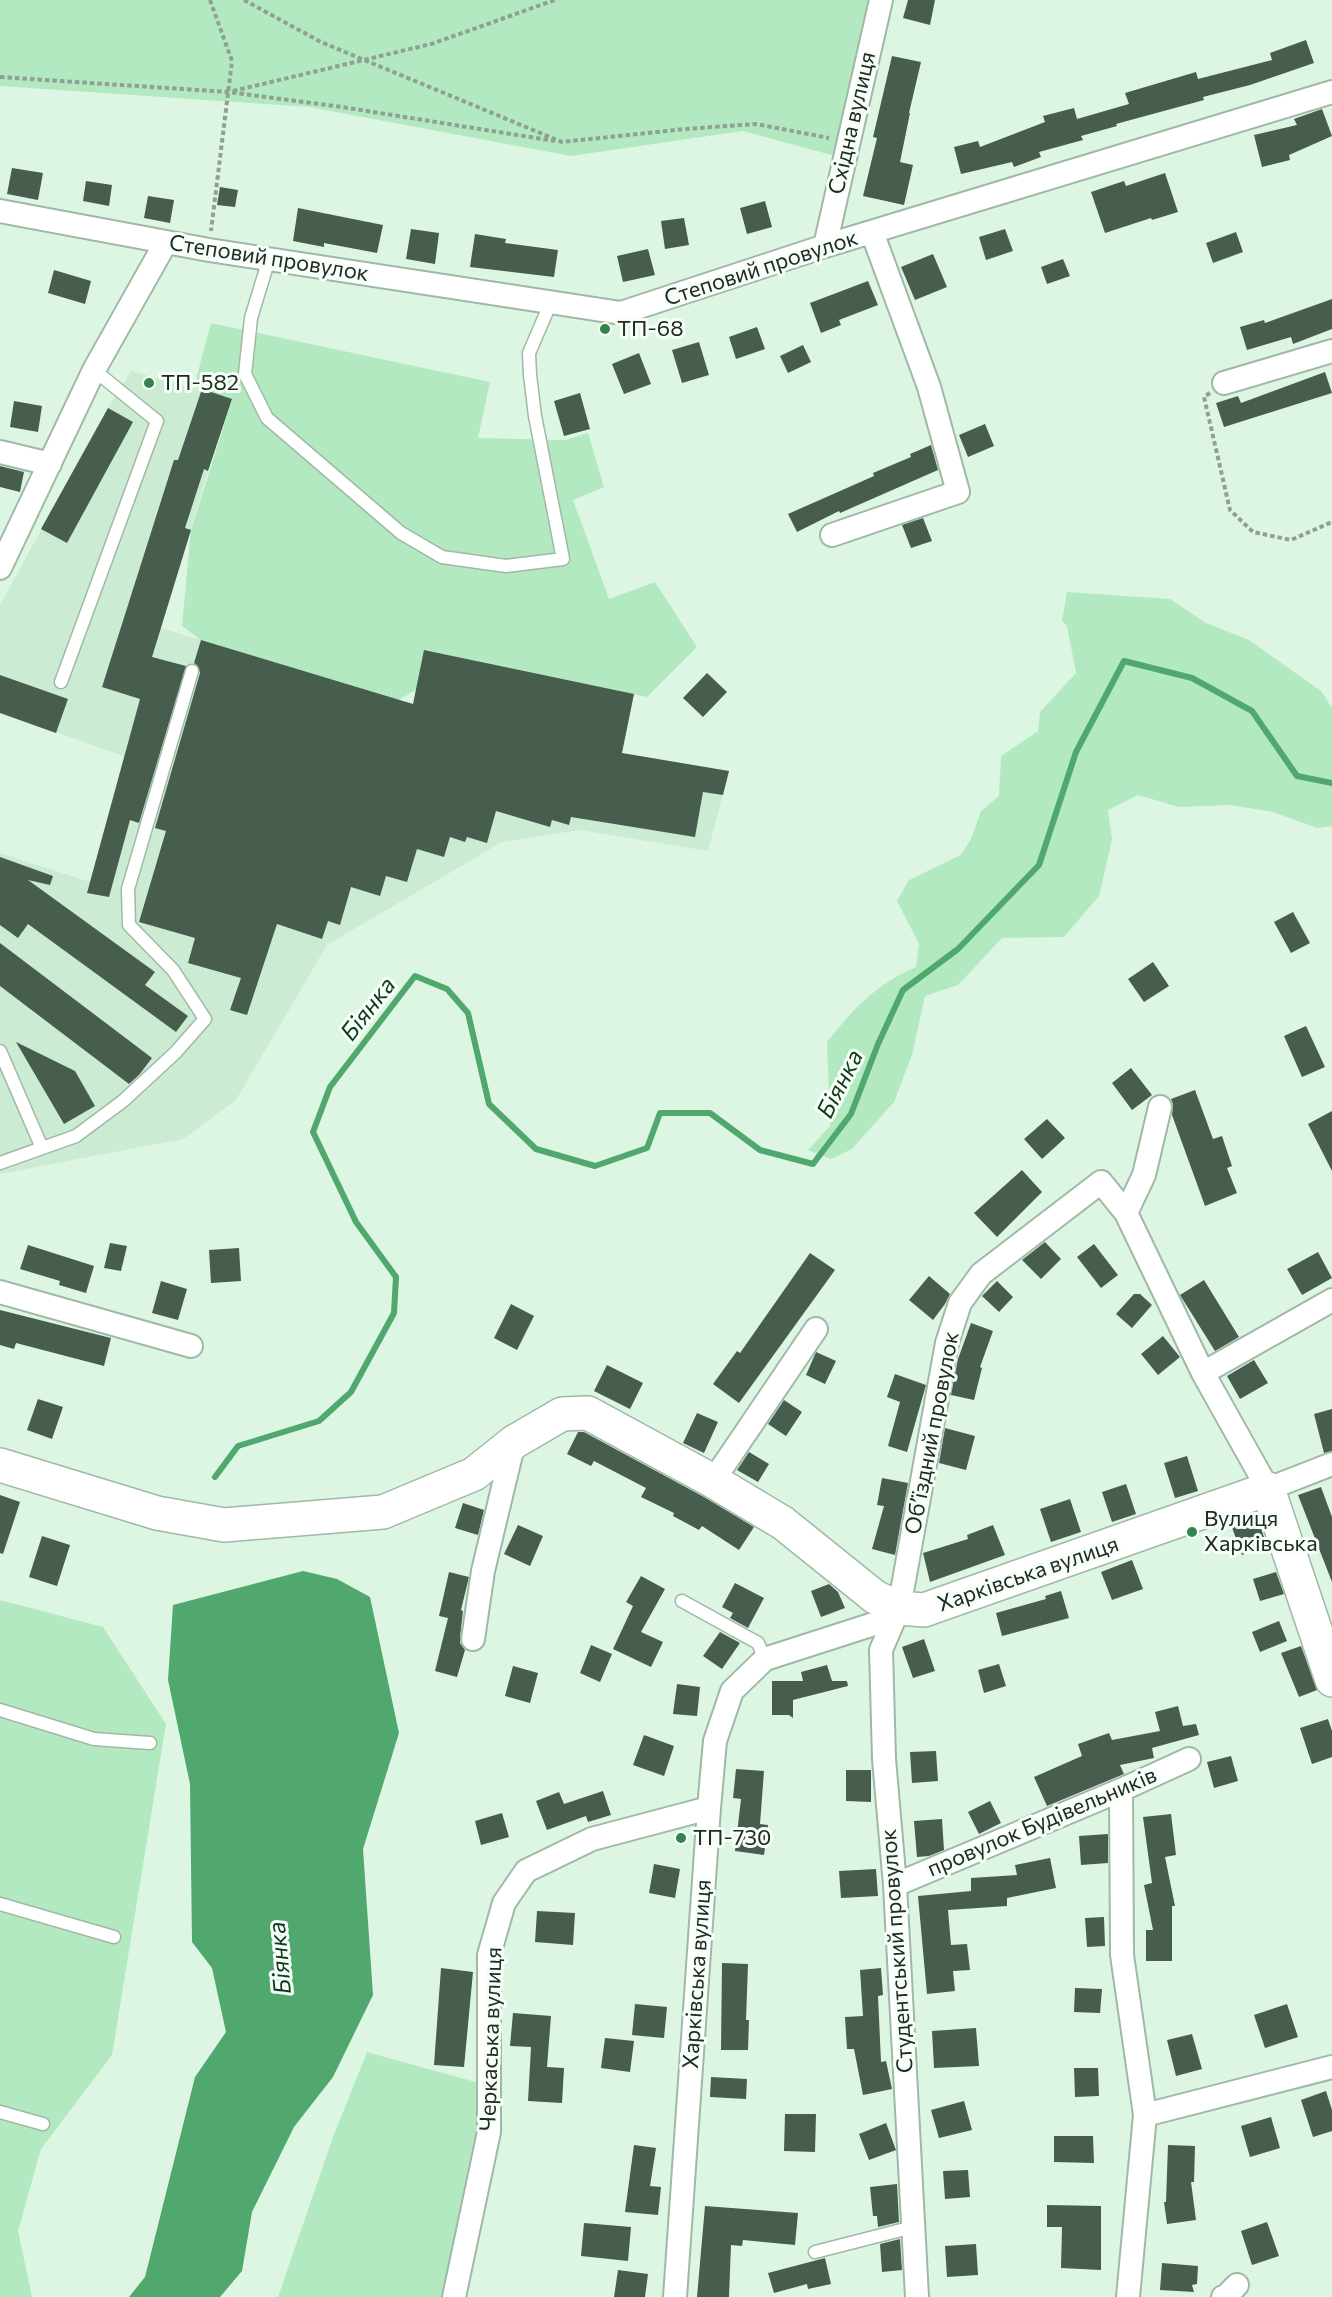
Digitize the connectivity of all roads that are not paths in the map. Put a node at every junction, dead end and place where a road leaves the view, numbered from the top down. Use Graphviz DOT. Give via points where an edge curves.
graph roads {
  1 [pos="881,0"];
  2 [pos="1332,92"];
  3 [pos="0,211"];
  4 [pos="872,232"];
  5 [pos="166,242"];
  6 [pos="825,246"];
  7 [pos="269,259"];
  8 [pos="551,302"];
  9 [pos="1332,351"];
  10 [pos="94,370"];
  11 [pos="1224,383"];
  12 [pos="0,452"];
  13 [pos="50,464"];
  14 [pos="832,536"];
  15 [pos="0,568"];
  16 [pos="192,670"];
  17 [pos="61,682"];
  18 [pos="0,1051"];
  19 [pos="1160,1107"];
  20 [pos="42,1148"];
  21 [pos="0,1163"];
  22 [pos="1126,1213"];
  23 [pos="0,1292"];
  24 [pos="1332,1300"];
  25 [pos="816,1329"];
  26 [pos="191,1346"];
  27 [pos="1203,1373"];
  28 [pos="514,1442"];
  29 [pos="1332,1464"];
  30 [pos="0,1465"];
  31 [pos="713,1481"];
  32 [pos="1268,1489"];
  33 [pos="682,1600"];
  34 [pos="898,1608"];
  35 [pos="473,1640"];
  36 [pos="765,1659"];
  37 [pos="1332,1680"];
  38 [pos="0,1710"];
  39 [pos="150,1743"];
  40 [pos="1189,1758"];
  41 [pos="1121,1790"];
  42 [pos="709,1808"];
  43 [pos="895,1885"];
  44 [pos="0,1904"];
  45 [pos="114,1937"];
  46 [pos="1332,2067"];
  47 [pos="0,2112"];
  48 [pos="1145,2115"];
  49 [pos="43,2124"];
  50 [pos="913,2227"];
  51 [pos="815,2252"];
  52 [pos="454,2297"];
  53 [pos="675,2297"];
  54 [pos="917,2297"];
  55 [pos="1128,2297"];
  1 -- 6 [label="street, Східна вулиця"];
  2 -- 4 [label="street, Степовий провулок"];
  3 -- 5 [label="street, Степовий провулок"];
  4 -- 6 [label="street, Степовий провулок"];
  4 -- 14 [label="street" via="929,387 958,492"];
  5 -- 7 [label="street, Степовий провулок"];
  5 -- 10 [label="street"];
  6 -- 8 [label="street, Степовий провулок" via="621,313"];
  7 -- 8 [label="street, Степовий провулок"];
  7 -- 8 [label="lane" via="251,318 245,374 267,418 401,533 442,557 506,566 563,559 530,375 529,352"];
  9 -- 11 [label="street"];
  10 -- 13 [label="street"];
  10 -- 17 [label="lane" via="157,421"];
  12 -- 13 [label="street"];
  13 -- 15 [label="street"];
  16 -- 20 [label="lane" via="129,889 129,925 173,970 205,1019 123,1101 76,1136"];
  18 -- 20 [label="lane"];
  19 -- 22 [label="street" via="1144,1175"];
  20 -- 21 [label="lane"];
  22 -- 27 [label="street, Обʼїздний провулок"];
  22 -- 34 [label="street, Обʼїздний провулок" via="1101,1182 981,1274 960,1303 947,1343"];
  23 -- 26 [label="street"];
  24 -- 27 [label="street"];
  25 -- 31 [label="street"];
  27 -- 32 [label="street, Обʼїздний провулок"];
  28 -- 30 [label="street" via="474,1474 383,1512 224,1525 157,1513"];
  28 -- 31 [label="street" via="562,1414 588,1413"];
  28 -- 35 [label="street" via="483,1571"];
  29 -- 32 [label="street, Харківська вулиця"];
  31 -- 34 [label="street" via="783,1523 874,1597"];
  32 -- 34 [label="street, Харківська вулиця" via="924,1610"];
  32 -- 37 [label="street, Обʼїздний провулок"];
  33 -- 36 [label="lane" via="758,1643"];
  34 -- 36 [label="street, Харківська вулиця" via="880,1622"];
  34 -- 43 [label="street, Студентський провулок" via="881,1650 884,1759"];
  36 -- 42 [label="street, Харківська вулиця" via="732,1691 716,1740"];
  38 -- 39 [label="lane" via="94,1738"];
  40 -- 41 [label="street, провулок Будівельників"];
  41 -- 43 [label="street, провулок Будівельників"];
  41 -- 48 [label="street" via="1122,1955"];
  42 -- 52 [label="street, Черкаська вулиця" via="592,1839 526,1871 504,1903 489,1955 489,2132"];
  42 -- 53 [label="street, Харківська вулиця"];
  43 -- 50 [label="street, Студентський провулок"];
  44 -- 45 [label="lane"];
  46 -- 48 [label="street"];
  47 -- 49 [label="lane"];
  48 -- 55 [label="street"];
  50 -- 51 [label="lane"];
  50 -- 54 [label="street, Студентський провулок"];
}
